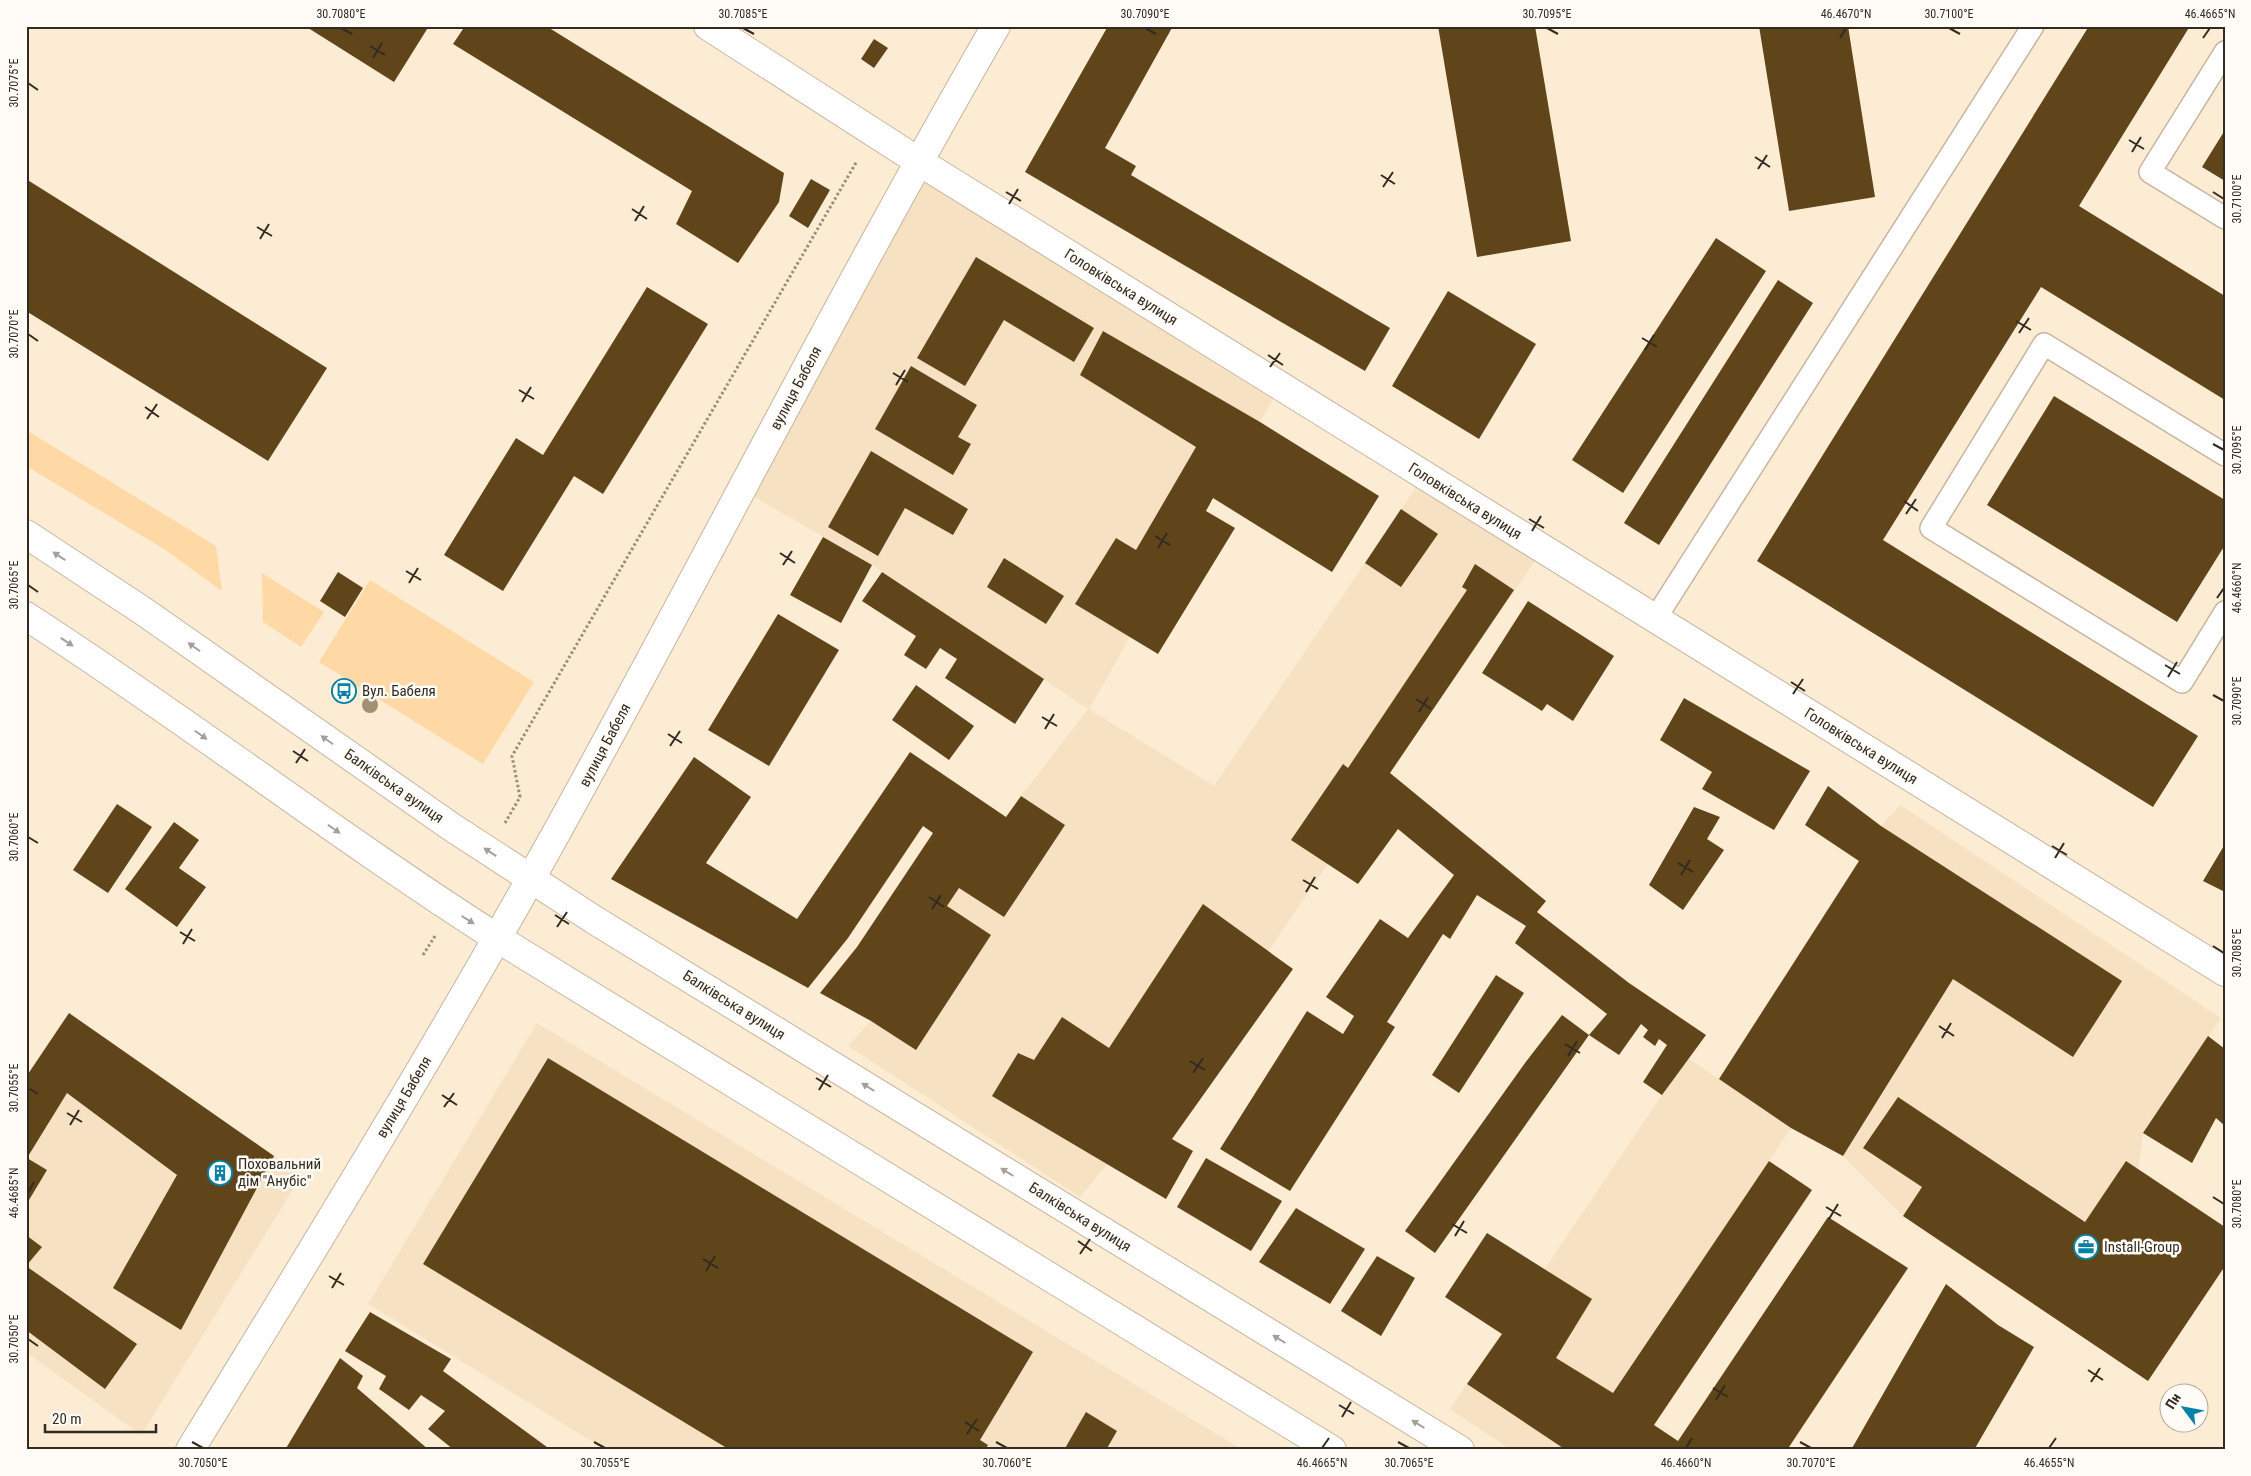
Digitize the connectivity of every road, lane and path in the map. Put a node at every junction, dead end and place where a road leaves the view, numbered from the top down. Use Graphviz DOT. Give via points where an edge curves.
graph roads {
  1 [pos="708,26"];
  2 [pos="996,26"];
  3 [pos="2033,26"];
  4 [pos="2225,52"];
  5 [pos="873,133"];
  6 [pos="918,161"];
  7 [pos="2225,218"];
  8 [pos="2225,455"];
  9 [pos="26,534"];
  10 [pos="26,616"];
  11 [pos="1655,619"];
  12 [pos="2222,624"];
  13 [pos="490,852"];
  14 [pos="531,878"];
  15 [pos="452,909"];
  16 [pos="497,938"];
  17 [pos="423,955"];
  18 [pos="2225,972"];
  19 [pos="190,1450"];
  20 [pos="1332,1450"];
  21 [pos="1460,1450"];
  1 -- 5 [label="street, Головківська вулиця"];
  2 -- 6 [label="street, вулиця Бабеля"];
  3 -- 11 [label="lane"];
  4 -- 7 [label="lane" via="2150,172"];
  5 -- 6 [label="street, Головківська вулиця"];
  5 -- 13 [label="path" via="512,756 520,797"];
  6 -- 11 [label="street, Головківська вулиця"];
  6 -- 14 [label="street, вулиця Бабеля"];
  8 -- 12 [label="lane" via="2044,344 1931,528 2182,682"];
  13 -- 9 [label="street, Балківська вулиця, one-way" via="143,611"];
  10 -- 15 [label="street, one-way"];
  11 -- 18 [label="street, Головківська вулиця"];
  14 -- 13 [label="street, Балківська вулиця, one-way"];
  14 -- 16 [label="street, вулиця Бабеля"];
  21 -- 14 [label="street, Балківська вулиця, one-way" via="596,921"];
  15 -- 16 [label="street, one-way"];
  15 -- 17 [label="path"];
  16 -- 19 [label="street, вулиця Бабеля"];
  16 -- 20 [label="street"];
}
